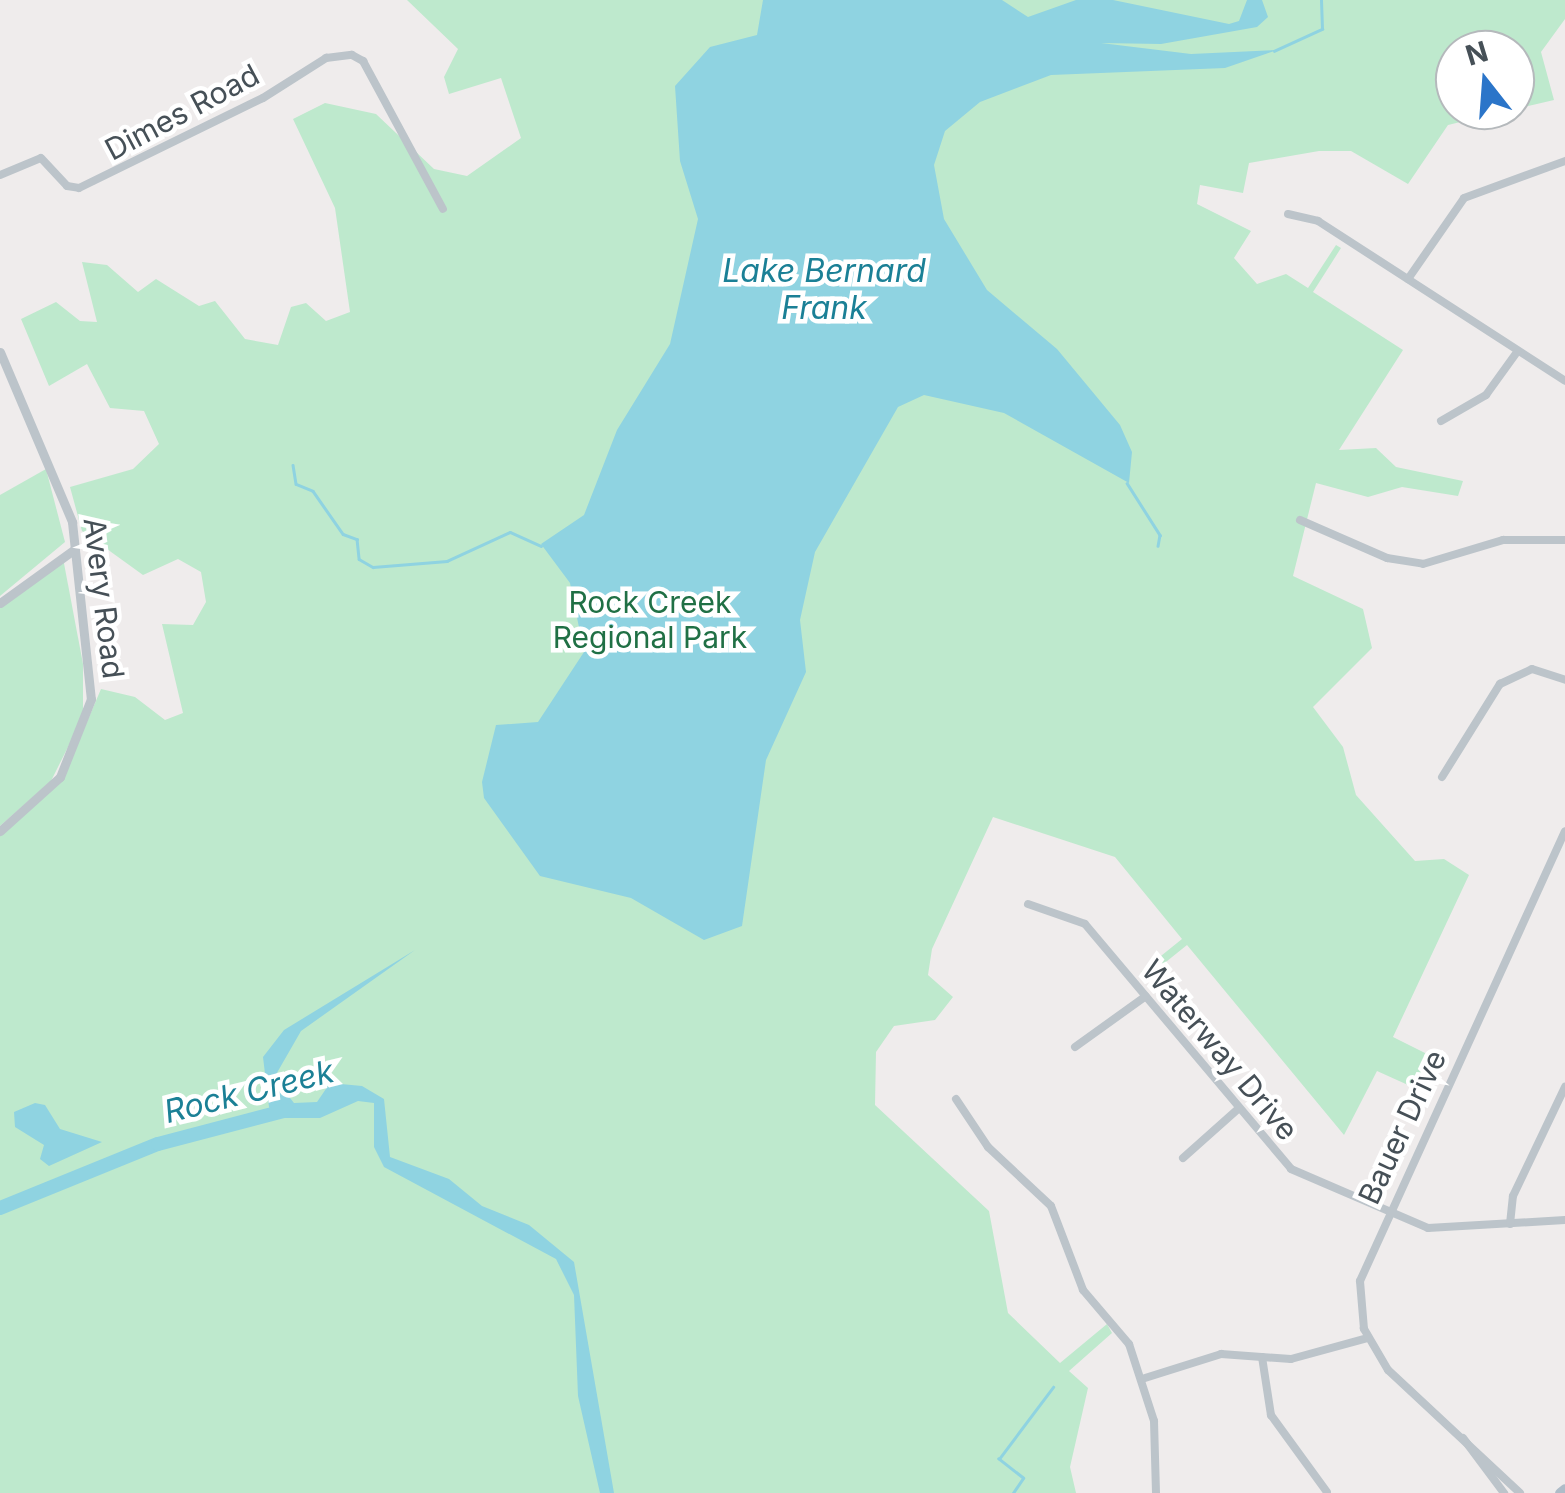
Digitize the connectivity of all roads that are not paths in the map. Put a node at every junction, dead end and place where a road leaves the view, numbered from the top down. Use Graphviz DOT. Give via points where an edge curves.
graph roads {
  1 [pos="1563,162"];
  2 [pos="1565,172"];
  3 [pos="0,175"];
  4 [pos="443,209"];
  5 [pos="1288,214"];
  6 [pos="1408,278"];
  7 [pos="0,352"];
  8 [pos="1517,352"];
  9 [pos="1565,381"];
  10 [pos="1442,421"];
  11 [pos="1300,520"];
  12 [pos="1565,540"];
  13 [pos="75,549"];
  14 [pos="0,604"];
  15 [pos="1565,680"];
  16 [pos="1442,777"];
  17 [pos="0,832"];
  18 [pos="1565,832"];
  19 [pos="1028,904"];
  20 [pos="1146,996"];
  21 [pos="1075,1048"];
  22 [pos="1565,1087"];
  23 [pos="956,1099"];
  24 [pos="1238,1109"];
  25 [pos="1184,1158"];
  26 [pos="1385,1214"];
  27 [pos="1565,1220"];
  28 [pos="1510,1224"];
  29 [pos="1367,1338"];
  30 [pos="1262,1357"];
  31 [pos="1144,1378"];
  32 [pos="1452,1422"];
  33 [pos="1326,1492"];
  34 [pos="1156,1493"];
  35 [pos="1504,1493"];
  36 [pos="1522,1493"];
  1 -- 2 [label="street"];
  1 -- 6 [label="street" via="1464,198"];
  3 -- 4 [label="street, Dimes Road" via="42,158 67,186 80,188 338,54 363,62"];
  5 -- 6 [label="street" via="1318,221"];
  6 -- 8 [label="street"];
  7 -- 13 [label="street, Avery Road" via="64,498"];
  8 -- 9 [label="street"];
  8 -- 10 [label="street" via="1486,395"];
  11 -- 12 [label="street" via="1387,558 1423,564 1502,540"];
  13 -- 14 [label="street"];
  13 -- 17 [label="street, Avery Road" via="90,710 60,777"];
  15 -- 16 [label="street" via="1532,670 1500,684"];
  18 -- 26 [label="street, Bauer Drive"];
  19 -- 20 [label="street, Waterway Drive" via="1085,924"];
  20 -- 21 [label="street"];
  20 -- 24 [label="street, Waterway Drive"];
  22 -- 28 [label="street" via="1513,1196"];
  23 -- 31 [label="street" via="988,1147 1051,1206 1082,1290 1128,1344"];
  24 -- 25 [label="street"];
  24 -- 26 [label="street, Waterway Drive" via="1292,1169"];
  26 -- 28 [label="street, Waterway Drive" via="1428,1228"];
  26 -- 29 [label="street, Bauer Drive" via="1360,1281"];
  27 -- 28 [label="street, Waterway Drive"];
  29 -- 30 [label="street" via="1325,1355"];
  29 -- 32 [label="street" via="1388,1370"];
  30 -- 31 [label="street" via="1221,1354"];
  30 -- 33 [label="street" via="1271,1415"];
  31 -- 34 [label="street"];
  32 -- 35 [label="street"];
  32 -- 36 [label="street"];
}
